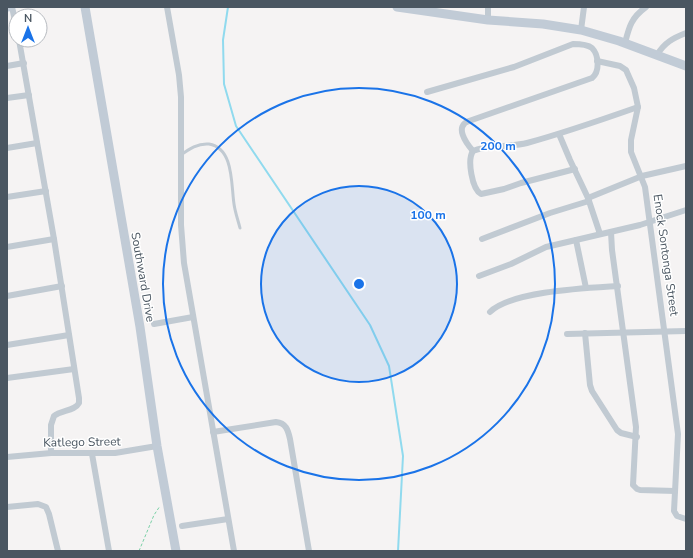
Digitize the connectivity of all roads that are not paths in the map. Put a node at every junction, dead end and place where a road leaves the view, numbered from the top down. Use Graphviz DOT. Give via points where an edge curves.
graph roads {
  1 [pos="85,7"];
  2 [pos="167,7"];
  3 [pos="397,7"];
  4 [pos="488,7"];
  5 [pos="584,7"];
  6 [pos="646,7"];
  7 [pos="445,11"];
  8 [pos="488,20"];
  9 [pos="581,30"];
  10 [pos="686,33"];
  11 [pos="625,43"];
  12 [pos="21,48"];
  13 [pos="657,55"];
  14 [pos="597,61"];
  15 [pos="24,63"];
  16 [pos="7,66"];
  17 [pos="686,66"];
  18 [pos="427,92"];
  19 [pos="29,95"];
  20 [pos="7,98"];
  21 [pos="638,107"];
  22 [pos="559,134"];
  23 [pos="37,143"];
  24 [pos="7,148"];
  25 [pos="473,151"];
  26 [pos="181,156"];
  27 [pos="686,166"];
  28 [pos="574,169"];
  29 [pos="642,176"];
  30 [pos="46,191"];
  31 [pos="7,197"];
  32 [pos="589,199"];
  33 [pos="686,210"];
  34 [pos="650,222"];
  35 [pos="240,228"];
  36 [pos="611,232"];
  37 [pos="600,234"];
  38 [pos="54,239"];
  39 [pos="482,239"];
  40 [pos="576,240"];
  41 [pos="7,247"];
  42 [pos="480,276"];
  43 [pos="62,286"];
  44 [pos="618,286"];
  45 [pos="586,288"];
  46 [pos="7,296"];
  47 [pos="490,312"];
  48 [pos="193,317"];
  49 [pos="154,324"];
  50 [pos="686,331"];
  51 [pos="623,332"];
  52 [pos="665,332"];
  53 [pos="585,333"];
  54 [pos="568,334"];
  55 [pos="69,335"];
  56 [pos="7,345"];
  57 [pos="74,369"];
  58 [pos="7,378"];
  59 [pos="213,432"];
  60 [pos="636,437"];
  61 [pos="157,446"];
  62 [pos="51,453"];
  63 [pos="92,454"];
  64 [pos="7,457"];
  65 [pos="674,492"];
  66 [pos="7,507"];
  67 [pos="228,519"];
  68 [pos="686,519"];
  69 [pos="182,526"];
  70 [pos="56,551"];
  71 [pos="109,551"];
  72 [pos="176,551"];
  73 [pos="234,551"];
  74 [pos="309,551"];
  1 -- 61 [label="main road, Southward Drive" via="140,327"];
  2 -- 26 [label="street" via="181,96"];
  3 -- 7 [label="main road"];
  4 -- 8 [label="street"];
  5 -- 9 [label="street"];
  6 -- 11 [label="street" via="632,20"];
  7 -- 8 [label="main road"];
  8 -- 9 [label="main road"];
  9 -- 11 [label="main road"];
  10 -- 13 [label="street" via="669,40"];
  11 -- 13 [label="main road"];
  12 -- 15 [label="street"];
  13 -- 17 [label="main road"];
  14 -- 18 [label="street" via="592,48 573,44 514,67"];
  14 -- 21 [label="street, Enock Sontonga Street" via="620,66 626,70 634,88"];
  14 -- 25 [label="street" via="595,75 587,80 465,122 461,127"];
  15 -- 16 [label="street"];
  15 -- 19 [label="street"];
  19 -- 20 [label="street"];
  19 -- 23 [label="street"];
  21 -- 22 [label="street"];
  21 -- 29 [label="street, Enock Sontonga Street" via="631,152"];
  22 -- 25 [label="street" via="516,145"];
  22 -- 28 [label="street"];
  23 -- 24 [label="street"];
  23 -- 30 [label="street"];
  25 -- 28 [label="street" via="470,155 471,174 477,192 481,194"];
  26 -- 35 [label="lane" via="189,148 202,144 216,145 224,152"];
  26 -- 48 [label="street" via="181,225"];
  27 -- 29 [label="street"];
  28 -- 32 [label="street"];
  29 -- 32 [label="street"];
  29 -- 34 [label="street, Enock Sontonga Street"];
  30 -- 31 [label="street"];
  30 -- 38 [label="street"];
  32 -- 37 [label="street"];
  32 -- 39 [label="street"];
  33 -- 34 [label="street"];
  34 -- 36 [label="street"];
  34 -- 52 [label="street, Enock Sontonga Street"];
  36 -- 37 [label="street"];
  36 -- 44 [label="street"];
  37 -- 40 [label="street"];
  38 -- 41 [label="street"];
  38 -- 43 [label="street"];
  40 -- 42 [label="street" via="546,247"];
  40 -- 45 [label="street"];
  43 -- 46 [label="street"];
  43 -- 55 [label="street"];
  44 -- 45 [label="street"];
  44 -- 51 [label="street"];
  45 -- 47 [label="street" via="523,298 499,306"];
  48 -- 49 [label="street"];
  48 -- 59 [label="street"];
  50 -- 52 [label="street"];
  51 -- 52 [label="street"];
  51 -- 53 [label="street"];
  51 -- 60 [label="street"];
  52 -- 65 [label="street, Enock Sontonga Street" via="678,434"];
  53 -- 54 [label="street"];
  53 -- 60 [label="street" via="592,391 617,430"];
  55 -- 56 [label="street"];
  55 -- 57 [label="street"];
  57 -- 58 [label="street"];
  57 -- 62 [label="street" via="79,403 75,408 54,416 51,424"];
  59 -- 67 [label="street"];
  59 -- 74 [label="street" via="276,422 284,424 290,439"];
  60 -- 65 [label="street" via="634,487 640,490"];
  61 -- 63 [label="street, Katlego Street" via="115,454"];
  61 -- 72 [label="main road, Southward Drive"];
  62 -- 63 [label="street, Katlego Street"];
  62 -- 64 [label="street, Katlego Street"];
  63 -- 71 [label="street"];
  65 -- 68 [label="street, Enock Sontonga Street" via="674,511 677,516"];
  66 -- 70 [label="street" via="43,505 48,510"];
  67 -- 69 [label="street"];
  67 -- 73 [label="street"];
}
